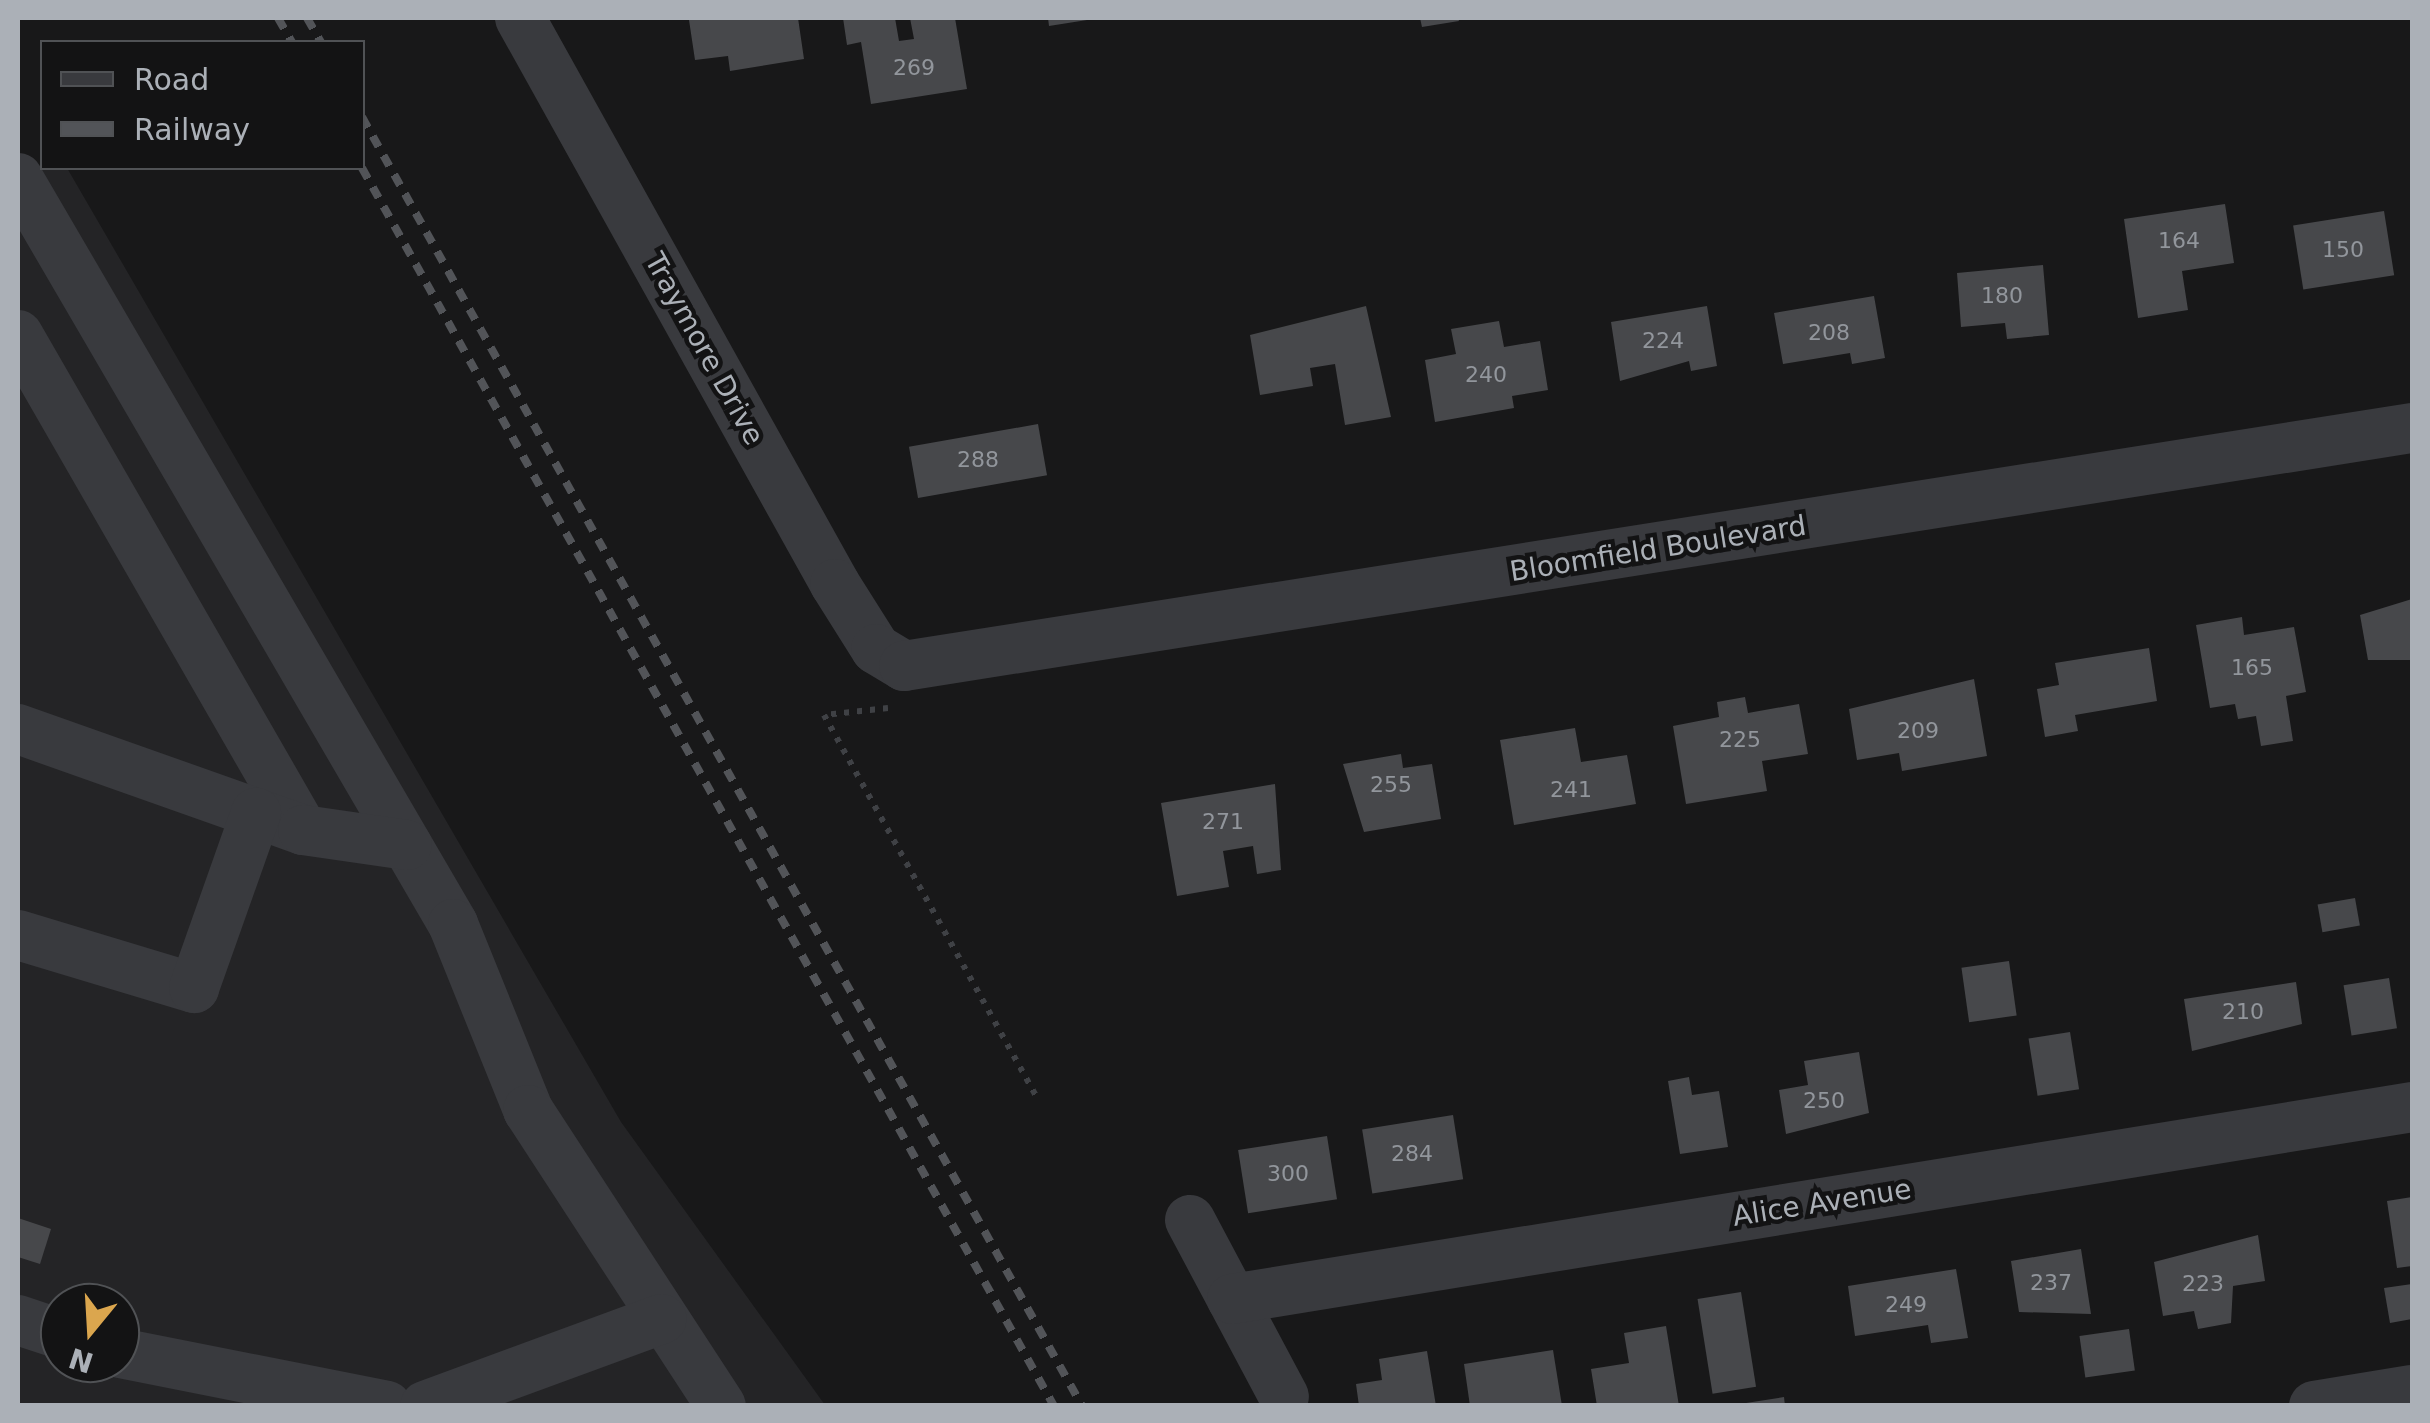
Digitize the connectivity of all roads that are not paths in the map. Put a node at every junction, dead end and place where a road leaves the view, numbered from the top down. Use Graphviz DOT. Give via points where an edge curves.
graph roads {
  1 [pos="520,18"];
  2 [pos="18,178"];
  3 [pos="18,336"];
  4 [pos="2412,428"];
  5 [pos="904,666"];
  6 [pos="18,729"];
  7 [pos="256,813"];
  8 [pos="303,830"];
  9 [pos="406,845"];
  10 [pos="18,935"];
  11 [pos="2412,1107"];
  12 [pos="1190,1220"];
  13 [pos="1232,1298"];
  14 [pos="662,1320"];
  15 [pos="140,1356"];
  16 [pos="2412,1390"];
  17 [pos="1284,1397"];
  18 [pos="387,1406"];
  19 [pos="424,1406"];
  20 [pos="721,1406"];
  21 [pos="2314,1406"];
  1 -- 5 [label="street, Traymore Drive" via="834,584 876,649"];
  2 -- 9 [label="street"];
  3 -- 8 [label="street"];
  4 -- 5 [label="street, Bloomfield Boulevard"];
  6 -- 7 [label="street"];
  7 -- 8 [label="street"];
  7 -- 10 [label="street" via="194,988"];
  8 -- 9 [label="street"];
  9 -- 14 [label="street" via="453,924 528,1110"];
  11 -- 13 [label="street, Alice Avenue"];
  12 -- 13 [label="street"];
  13 -- 17 [label="street"];
  14 -- 19 [label="street"];
  14 -- 20 [label="street"];
  15 -- 18 [label="street"];
  16 -- 21 [label="street"];
}
